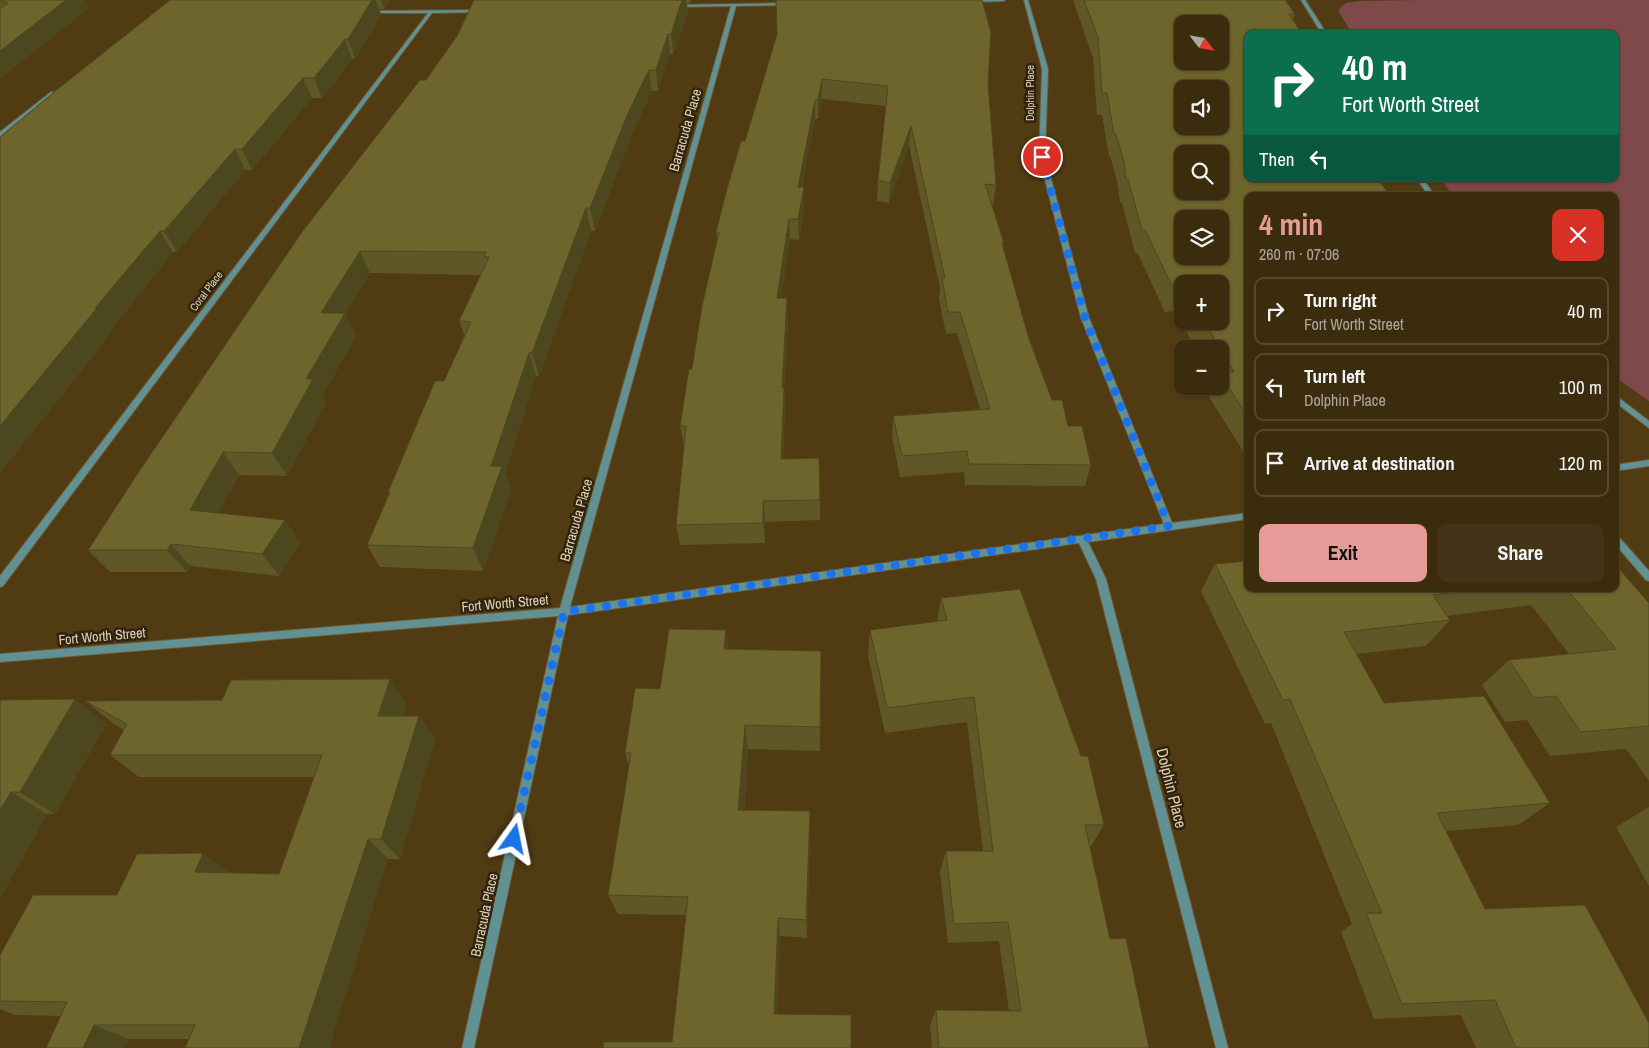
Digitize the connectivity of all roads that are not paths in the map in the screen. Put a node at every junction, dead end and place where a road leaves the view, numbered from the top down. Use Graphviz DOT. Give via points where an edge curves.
graph roads {
  1 [pos="1003,0"];
  2 [pos="1026,0"];
  3 [pos="1303,0"];
  4 [pos="963,1"];
  5 [pos="794,4"];
  6 [pos="734,5"];
  7 [pos="675,6"];
  8 [pos="489,11"];
  9 [pos="363,12"];
  10 [pos="430,13"];
  11 [pos="1322,30"];
  12 [pos="55,92"];
  13 [pos="0,135"];
  14 [pos="1619,401"];
  15 [pos="1649,425"];
  16 [pos="1649,463"];
  17 [pos="1619,467"];
  18 [pos="1244,517"];
  19 [pos="1169,526"];
  20 [pos="1082,539"];
  21 [pos="1619,543"];
  22 [pos="1649,577"];
  23 [pos="0,583"];
  24 [pos="564,612"];
  25 [pos="0,658"];
  26 [pos="468,1048"];
  27 [pos="1222,1048"];
  1 -- 4 [label="street"];
  2 -- 19 [label="street, Dolphin Place" via="1045,69 1042,157 1085,318"];
  3 -- 11 [label="street"];
  5 -- 6 [label="street"];
  6 -- 7 [label="street"];
  6 -- 24 [label="street, Barracuda Place"];
  8 -- 10 [label="street"];
  9 -- 10 [label="street"];
  10 -- 23 [label="street, Coral Place"];
  12 -- 13 [label="street"];
  14 -- 15 [label="street"];
  16 -- 17 [label="street"];
  18 -- 19 [label="street, Fort Worth Street"];
  19 -- 20 [label="street, Fort Worth Street"];
  20 -- 24 [label="street, Fort Worth Street"];
  20 -- 27 [label="street, Dolphin Place" via="1101,579"];
  21 -- 22 [label="street"];
  24 -- 25 [label="street, Fort Worth Street"];
  24 -- 26 [label="street, Barracuda Place"];
}
